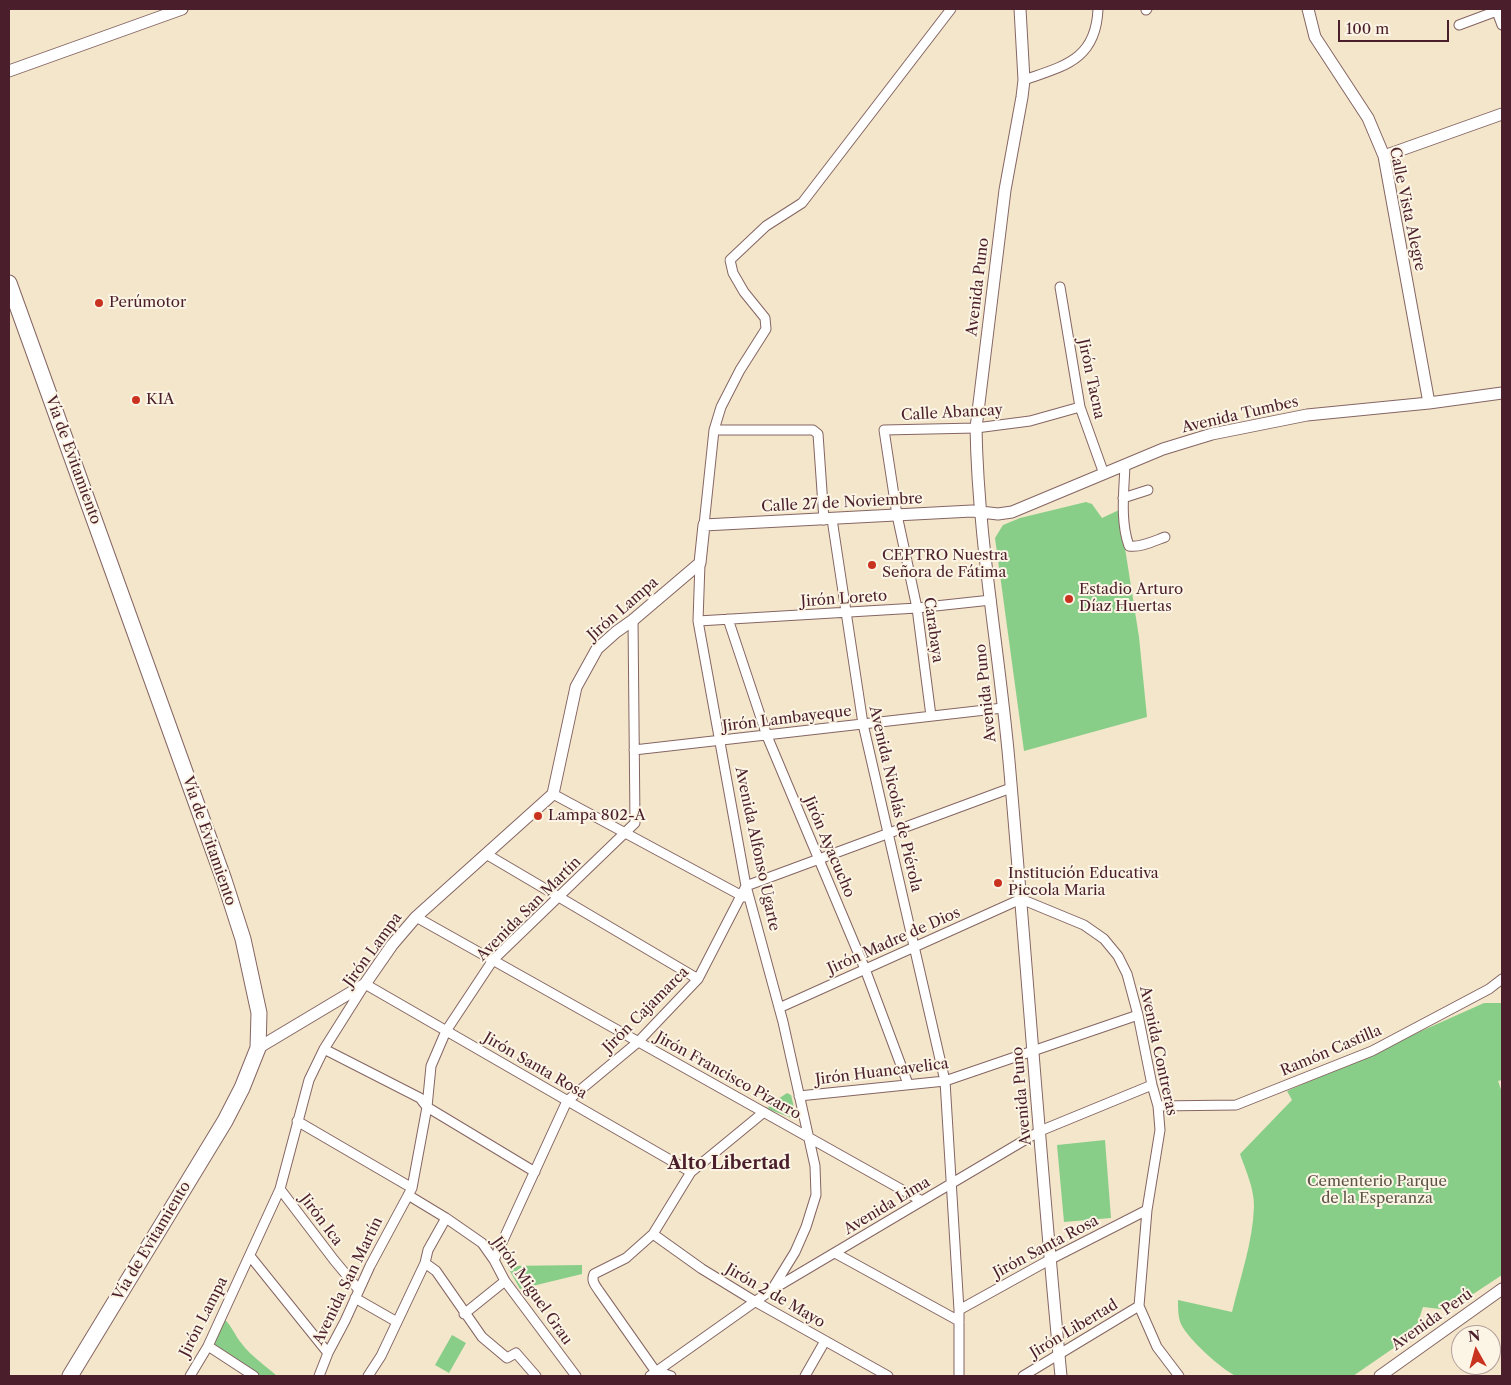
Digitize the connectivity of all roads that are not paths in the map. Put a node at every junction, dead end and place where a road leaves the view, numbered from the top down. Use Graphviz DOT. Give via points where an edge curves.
graph roads {
  1 [pos="182,9"];
  2 [pos="951,9"];
  3 [pos="1020,9"];
  4 [pos="1098,9"];
  5 [pos="1308,9"];
  6 [pos="1498,10"];
  7 [pos="1459,25"];
  8 [pos="1502,25"];
  9 [pos="9,71"];
  10 [pos="1024,80"];
  11 [pos="1502,114"];
  12 [pos="1384,156"];
  13 [pos="9,283"];
  14 [pos="1060,287"];
  15 [pos="1502,393"];
  16 [pos="1429,403"];
  17 [pos="1080,407"];
  18 [pos="976,428"];
  19 [pos="714,430"];
  20 [pos="884,430"];
  21 [pos="1125,465"];
  22 [pos="1104,474"];
  23 [pos="1148,490"];
  24 [pos="1123,498"];
  25 [pos="981,513"];
  26 [pos="898,515"];
  27 [pos="828,520"];
  28 [pos="704,525"];
  29 [pos="1165,538"];
  30 [pos="700,563"];
  31 [pos="991,600"];
  32 [pos="917,608"];
  33 [pos="846,612"];
  34 [pos="632,620"];
  35 [pos="728,620"];
  36 [pos="698,621"];
  37 [pos="1003,708"];
  38 [pos="931,716"];
  39 [pos="863,724"];
  40 [pos="767,736"];
  41 [pos="719,741"];
  42 [pos="634,750"];
  43 [pos="1011,788"];
  44 [pos="553,794"];
  45 [pos="624,833"];
  46 [pos="888,834"];
  47 [pos="486,854"];
  48 [pos="819,860"];
  49 [pos="746,886"];
  50 [pos="740,895"];
  51 [pos="559,897"];
  52 [pos="1020,899"];
  53 [pos="750,901"];
  54 [pos="416,917"];
  55 [pos="915,946"];
  56 [pos="493,960"];
  57 [pos="864,969"];
  58 [pos="698,979"];
  59 [pos="1502,979"];
  60 [pos="365,984"];
  61 [pos="779,1008"];
  62 [pos="1138,1014"];
  63 [pos="446,1031"];
  64 [pos="638,1042"];
  65 [pos="258,1048"];
  66 [pos="324,1049"];
  67 [pos="1033,1050"];
  68 [pos="945,1081"];
  69 [pos="908,1084"];
  70 [pos="1152,1085"];
  71 [pos="799,1096"];
  72 [pos="567,1101"];
  73 [pos="1158,1106"];
  74 [pos="427,1107"];
  75 [pos="764,1112"];
  76 [pos="297,1121"];
  77 [pos="1040,1131"];
  78 [pos="810,1138"];
  79 [pos="535,1172"];
  80 [pos="691,1172"];
  81 [pos="952,1182"];
  82 [pos="280,1189"];
  83 [pos="410,1192"];
  84 [pos="922,1201"];
  85 [pos="1148,1210"];
  86 [pos="446,1218"];
  87 [pos="653,1234"];
  88 [pos="834,1253"];
  89 [pos="250,1256"];
  90 [pos="1050,1259"];
  91 [pos="494,1260"];
  92 [pos="425,1263"];
  93 [pos="505,1281"];
  94 [pos="1502,1289"];
  95 [pos="771,1291"];
  96 [pos="357,1294"];
  97 [pos="756,1302"];
  98 [pos="1139,1306"];
  99 [pos="959,1310"];
  100 [pos="464,1314"];
  101 [pos="959,1321"];
  102 [pos="397,1322"];
  103 [pos="825,1341"];
  104 [pos="208,1346"];
  105 [pos="328,1353"];
  106 [pos="1058,1353"];
  107 [pos="653,1374"];
  108 [pos="573,1375"];
  109 [pos="70,1376"];
  110 [pos="190,1376"];
  111 [pos="254,1376"];
  112 [pos="319,1376"];
  113 [pos="368,1376"];
  114 [pos="536,1376"];
  115 [pos="671,1376"];
  116 [pos="805,1376"];
  117 [pos="888,1376"];
  118 [pos="959,1376"];
  119 [pos="1023,1376"];
  120 [pos="1061,1376"];
  121 [pos="1179,1376"];
  122 [pos="1380,1376"];
  1 -- 9 [label="street"];
  2 -- 19 [label="street, Avenida Alfonso Ugarte" via="802,203 766,226 730,260 744,292 765,318 766,329 740,370 721,407"];
  3 -- 10 [label="street, Avenida Puno"];
  4 -- 10 [label="street" via="1096,27 1085,48 1071,62"];
  5 -- 12 [label="street, Calle Vista Alegre" via="1315,37 1368,118"];
  6 -- 7 [label="street"];
  6 -- 8 [label="street"];
  10 -- 18 [label="street, Avenida Puno" via="1005,190"];
  11 -- 12 [label="street"];
  12 -- 16 [label="street, Calle Vista Alegre"];
  13 -- 65 [label="highway, Vía de Evitamiento" via="243,938 259,1013"];
  14 -- 17 [label="street, Jirón Tacna"];
  15 -- 16 [label="street"];
  16 -- 21 [label="street, Avenida Tumbes" via="1307,415 1212,434 1182,442"];
  17 -- 18 [label="street, Calle Abancay" via="1030,420"];
  17 -- 22 [label="street, Jirón Tacna"];
  18 -- 20 [label="street, Calle Abancay"];
  18 -- 25 [label="street, Avenida Puno"];
  19 -- 27 [label="street, Avenida Nicolás de Piérola" via="816,431"];
  19 -- 28 [label="street, Avenida Alfonso Ugarte"];
  20 -- 26 [label="street, Carabaya"];
  21 -- 22 [label="street, Avenida Tumbes"];
  21 -- 24 [label="street"];
  22 -- 25 [label="street, Avenida Tumbes" via="1012,512"];
  23 -- 24 [label="street"];
  24 -- 29 [label="street" via="1129,546"];
  25 -- 26 [label="street, Calle 27 de Noviembre"];
  25 -- 31 [label="street, Avenida Puno"];
  26 -- 27 [label="street, Calle 27 de Noviembre"];
  26 -- 32 [label="street, Carabaya"];
  27 -- 28 [label="street, Calle 27 de Noviembre"];
  27 -- 33 [label="street, Avenida Nicolás de Piérola"];
  28 -- 30 [label="street, Avenida Alfonso Ugarte"];
  30 -- 34 [label="street, Jirón Lampa"];
  30 -- 36 [label="street, Avenida Alfonso Ugarte"];
  31 -- 32 [label="street, Jirón Loreto"];
  31 -- 37 [label="street, Avenida Puno"];
  32 -- 33 [label="street, Jirón Loreto"];
  32 -- 38 [label="street, Carabaya"];
  33 -- 35 [label="street, Jirón Loreto"];
  33 -- 39 [label="street, Avenida Nicolás de Piérola"];
  34 -- 42 [label="street, Avenida San Martín"];
  34 -- 44 [label="street, Jirón Lampa" via="597,649 576,687"];
  35 -- 36 [label="street, Jirón Loreto"];
  35 -- 40 [label="street, Jirón Ayacucho"];
  36 -- 41 [label="street, Avenida Alfonso Ugarte"];
  37 -- 38 [label="street, Jirón Lambayeque"];
  37 -- 43 [label="street, Avenida Puno"];
  38 -- 39 [label="street, Jirón Lambayeque"];
  39 -- 40 [label="street, Jirón Lambayeque"];
  39 -- 46 [label="street, Avenida Nicolás de Piérola"];
  40 -- 41 [label="street, Jirón Lambayeque"];
  40 -- 48 [label="street, Jirón Ayacucho"];
  41 -- 42 [label="street, Jirón Lambayeque"];
  41 -- 49 [label="street, Avenida Alfonso Ugarte"];
  42 -- 45 [label="street, Avenida San Martín" via="635,823"];
  43 -- 46 [label="street"];
  43 -- 52 [label="street, Avenida Puno"];
  44 -- 45 [label="street"];
  44 -- 47 [label="street, Jirón Lampa"];
  45 -- 50 [label="street"];
  45 -- 51 [label="street, Avenida San Martín"];
  46 -- 48 [label="street"];
  46 -- 55 [label="street, Avenida Nicolás de Piérola"];
  47 -- 51 [label="street"];
  47 -- 54 [label="street, Jirón Lampa"];
  48 -- 49 [label="street"];
  48 -- 57 [label="street, Jirón Ayacucho"];
  49 -- 50 [label="street, Jirón Cajamarca"];
  49 -- 53 [label="street, Avenida Alfonso Ugarte"];
  50 -- 53 [label="street"];
  50 -- 58 [label="street, Jirón Cajamarca"];
  51 -- 56 [label="street, Avenida San Martín"];
  51 -- 58 [label="street"];
  52 -- 55 [label="street, Jirón Madre de Dios"];
  52 -- 62 [label="street, Avenida Contreras" via="1084,925 1104,939 1127,974"];
  52 -- 67 [label="street, Avenida Puno"];
  53 -- 61 [label="street, Avenida Alfonso Ugarte"];
  54 -- 56 [label="street, Jirón Francisco Pizarro"];
  54 -- 60 [label="street, Jirón Lampa"];
  55 -- 57 [label="street, Jirón Madre de Dios"];
  55 -- 68 [label="street, Avenida Nicolás de Piérola"];
  56 -- 63 [label="street, Avenida San Martín"];
  56 -- 64 [label="street, Jirón Francisco Pizarro"];
  57 -- 61 [label="street, Jirón Madre de Dios"];
  57 -- 69 [label="street, Jirón Ayacucho"];
  58 -- 64 [label="street, Jirón Cajamarca"];
  59 -- 73 [label="street, Ramón Castilla" via="1372,1051 1236,1105"];
  60 -- 63 [label="street, Jirón Santa Rosa"];
  60 -- 65 [label="street"];
  60 -- 66 [label="street, Jirón Lampa"];
  61 -- 71 [label="street, Avenida Alfonso Ugarte"];
  62 -- 67 [label="street, Jirón Huancavelica"];
  62 -- 70 [label="street, Avenida Contreras"];
  63 -- 72 [label="street, Jirón Santa Rosa"];
  63 -- 74 [label="street, Avenida San Martín" via="431,1066"];
  64 -- 72 [label="street, Jirón Cajamarca"];
  64 -- 75 [label="street, Jirón Francisco Pizarro"];
  65 -- 109 [label="highway, Vía de Evitamiento" via="225,1121"];
  66 -- 74 [label="street" via="420,1098"];
  66 -- 76 [label="street, Jirón Lampa" via="308,1080"];
  67 -- 68 [label="street, Jirón Huancavelica"];
  67 -- 77 [label="street, Avenida Puno"];
  68 -- 69 [label="street, Jirón Huancavelica"];
  68 -- 81 [label="street, Avenida Nicolás de Piérola"];
  69 -- 71 [label="street, Jirón Huancavelica"];
  70 -- 73 [label="street, Avenida Contreras"];
  70 -- 77 [label="street, Avenida Lima"];
  71 -- 78 [label="street, Avenida Alfonso Ugarte"];
  72 -- 79 [label="street, Jirón Cajamarca"];
  72 -- 80 [label="street, Jirón Santa Rosa"];
  73 -- 85 [label="street, Avenida Contreras" via="1160,1130"];
  74 -- 79 [label="street"];
  74 -- 83 [label="street, Avenida San Martín"];
  75 -- 78 [label="street, Jirón Francisco Pizarro"];
  75 -- 80 [label="street"];
  76 -- 82 [label="street, Jirón Lampa"];
  76 -- 83 [label="street, Jirón Miguel Grau"];
  77 -- 81 [label="street, Avenida Lima"];
  77 -- 90 [label="street, Avenida Puno"];
  78 -- 84 [label="street, Jirón Francisco Pizarro"];
  78 -- 95 [label="street, Avenida Alfonso Ugarte" via="816,1195 795,1252"];
  79 -- 91 [label="street, Jirón Cajamarca"];
  80 -- 87 [label="street"];
  81 -- 84 [label="street, Avenida Lima"];
  81 -- 99 [label="street, Avenida Nicolás de Piérola"];
  82 -- 89 [label="street, Jirón Lampa"];
  82 -- 96 [label="street, Jirón Ica"];
  83 -- 86 [label="street, Jirón Miguel Grau"];
  83 -- 96 [label="street, Avenida San Martín"];
  84 -- 88 [label="street, Avenida Lima"];
  85 -- 90 [label="street, Jirón Santa Rosa"];
  85 -- 98 [label="street, Avenida Contreras"];
  86 -- 91 [label="street, Jirón Miguel Grau" via="482,1243"];
  86 -- 92 [label="street" via="428,1250"];
  87 -- 97 [label="street, Jirón 2 de Mayo"];
  87 -- 107 [label="street" via="626,1258 594,1274 592,1281"];
  88 -- 95 [label="street, Avenida Lima"];
  88 -- 101 [label="street"];
  89 -- 104 [label="street, Jirón Lampa"];
  89 -- 105 [label="street"];
  90 -- 99 [label="street, Jirón Santa Rosa"];
  90 -- 106 [label="street, Avenida Puno"];
  91 -- 93 [label="street, Jirón Miguel Grau"];
  92 -- 100 [label="street" via="436,1271"];
  92 -- 102 [label="street"];
  93 -- 100 [label="street"];
  93 -- 108 [label="street, Jirón Miguel Grau"];
  94 -- 122 [label="street, Avenida Perú"];
  95 -- 97 [label="street, Avenida Lima"];
  96 -- 102 [label="street"];
  96 -- 105 [label="street, Avenida San Martín"];
  97 -- 103 [label="street, Jirón 2 de Mayo"];
  97 -- 107 [label="street, Avenida Lima"];
  98 -- 106 [label="street, Jirón Libertad"];
  98 -- 121 [label="street, Avenida Contreras" via="1157,1347"];
  99 -- 101 [label="street, Avenida Nicolás de Piérola"];
  100 -- 114 [label="street" via="482,1337 507,1358 516,1353"];
  101 -- 118 [label="street, Avenida Nicolás de Piérola"];
  102 -- 113 [label="street"];
  103 -- 116 [label="street"];
  103 -- 117 [label="street, Jirón 2 de Mayo"];
  104 -- 110 [label="street, Jirón Lampa"];
  104 -- 111 [label="street"];
  105 -- 112 [label="street, Avenida San Martín"];
  106 -- 119 [label="street, Jirón Libertad"];
  106 -- 120 [label="street, Avenida Puno"];
  107 -- 115 [label="street"];
}
